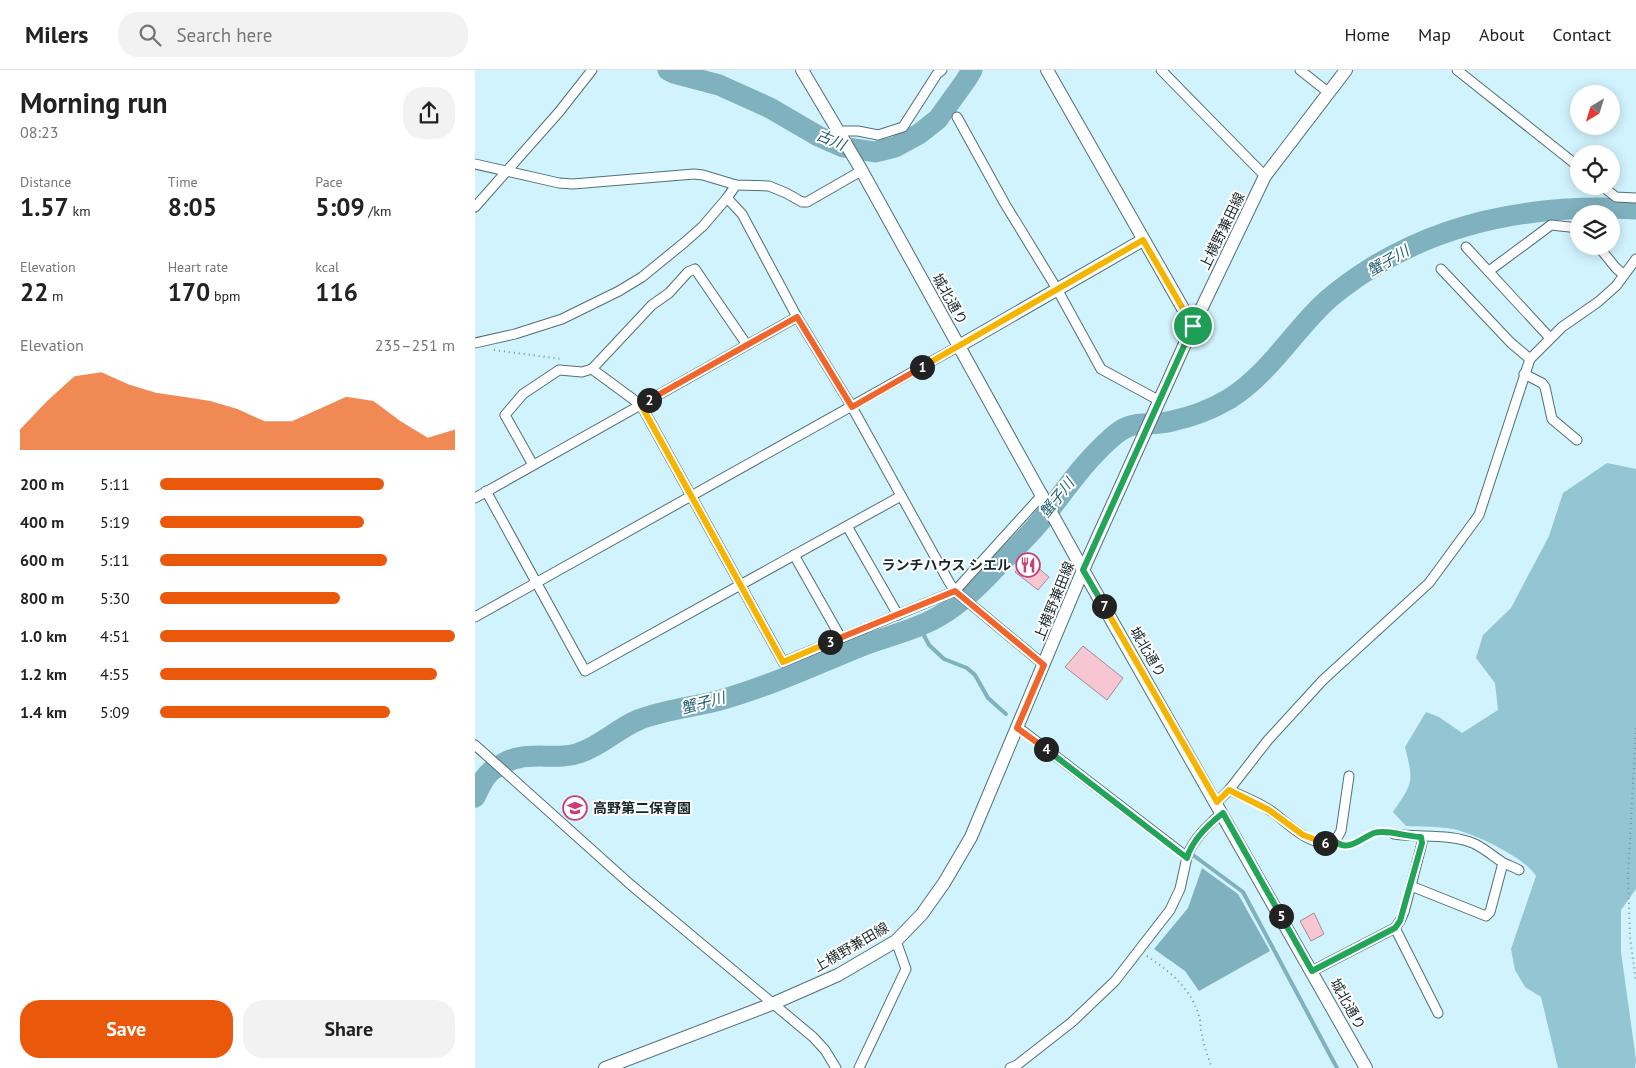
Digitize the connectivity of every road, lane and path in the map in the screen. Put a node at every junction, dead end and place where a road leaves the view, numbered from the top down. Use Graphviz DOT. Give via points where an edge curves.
graph roads {
  1 [pos="592,70"];
  2 [pos="803,70"];
  3 [pos="1047,70"];
  4 [pos="1161,70"];
  5 [pos="1300,70"];
  6 [pos="1346,70"];
  7 [pos="1457,70"];
  8 [pos="938,71"];
  9 [pos="1329,93"];
  10 [pos="957,117"];
  11 [pos="839,133"];
  12 [pos="1570,160"];
  13 [pos="475,164"];
  14 [pos="860,169"];
  15 [pos="507,170"];
  16 [pos="1265,176"];
  17 [pos="736,185"];
  18 [pos="1613,195"];
  19 [pos="727,198"];
  20 [pos="1636,198"];
  21 [pos="475,207"];
  22 [pos="1570,227"];
  23 [pos="1143,240"];
  24 [pos="1467,248"];
  25 [pos="1605,255"];
  26 [pos="1636,259"];
  27 [pos="1441,269"];
  28 [pos="1489,271"];
  29 [pos="1624,275"];
  30 [pos="1057,289"];
  31 [pos="797,317"];
  32 [pos="1193,326"];
  33 [pos="1550,338"];
  34 [pos="477,343"];
  35 [pos="747,345"];
  36 [pos="959,346"];
  37 [pos="1530,359"];
  38 [pos="563,360"];
  39 [pos="592,369"];
  40 [pos="1525,374"];
  41 [pos="1160,401"];
  42 [pos="641,405"];
  43 [pos="852,407"];
  44 [pos="1577,440"];
  45 [pos="533,465"];
  46 [pos="486,491"];
  47 [pos="691,496"];
  48 [pos="901,496"];
  49 [pos="1044,497"];
  50 [pos="475,498"];
  51 [pos="847,526"];
  52 [pos="795,555"];
  53 [pos="1083,570"];
  54 [pos="535,583"];
  55 [pos="740,585"];
  56 [pos="955,591"];
  57 [pos="898,615"];
  58 [pos="475,617"];
  59 [pos="841,638"];
  60 [pos="1044,665"];
  61 [pos="1017,728"];
  62 [pos="1636,728"];
  63 [pos="475,746"];
  64 [pos="1349,776"];
  65 [pos="1229,790"];
  66 [pos="1220,808"];
  67 [pos="1394,834"];
  68 [pos="1421,837"];
  69 [pos="1335,841"];
  70 [pos="1187,858"];
  71 [pos="1503,862"];
  72 [pos="1519,870"];
  73 [pos="1411,886"];
  74 [pos="1395,928"];
  75 [pos="896,941"];
  76 [pos="1139,950"];
  77 [pos="1312,971"];
  78 [pos="1636,982"];
  79 [pos="772,1004"];
  80 [pos="1438,1013"];
  81 [pos="605,1068"];
  82 [pos="836,1068"];
  83 [pos="859,1068"];
  84 [pos="1010,1068"];
  85 [pos="1212,1068"];
  86 [pos="1366,1068"];
  1 -- 15 [label="street"];
  2 -- 11 [label="street, 城北通り"];
  3 -- 23 [label="street"];
  4 -- 16 [label="street"];
  5 -- 9 [label="street"];
  6 -- 9 [label="street, 上横野兼田線"];
  7 -- 12 [label="street"];
  8 -- 11 [label="street" via="903,126 878,135 858,131"];
  9 -- 16 [label="street, 上横野兼田線"];
  10 -- 30 [label="street"];
  11 -- 14 [label="street, 城北通り"];
  13 -- 15 [label="street"];
  14 -- 17 [label="street" via="807,202 769,186"];
  14 -- 36 [label="street, 城北通り"];
  15 -- 17 [label="street" via="573,184 694,174"];
  15 -- 21 [label="street"];
  16 -- 32 [label="street, 上横野兼田線"];
  17 -- 19 [label="street"];
  18 -- 20 [label="street"];
  19 -- 31 [label="street" via="742,214"];
  19 -- 34 [label="street" via="691,237 619,291 562,319"];
  22 -- 28 [label="street" via="1551,225"];
  23 -- 30 [label="street"];
  23 -- 32 [label="street"];
  24 -- 28 [label="street"];
  25 -- 29 [label="street"];
  26 -- 29 [label="street"];
  27 -- 37 [label="street"];
  28 -- 33 [label="street"];
  29 -- 33 [label="street" via="1617,286"];
  30 -- 36 [label="street"];
  30 -- 41 [label="street" via="1101,368"];
  31 -- 35 [label="street"];
  31 -- 43 [label="street"];
  32 -- 41 [label="street, 上横野兼田線"];
  33 -- 37 [label="street"];
  34 -- 38 [label="path" via="494,350"];
  35 -- 39 [label="street" via="695,270 688,272 653,305"];
  35 -- 42 [label="street"];
  36 -- 43 [label="street"];
  36 -- 49 [label="street, 城北通り"];
  37 -- 40 [label="street"];
  39 -- 42 [label="street"];
  39 -- 45 [label="street" via="581,372 559,370 523,394 505,415"];
  40 -- 44 [label="street" via="1543,383 1552,419"];
  40 -- 65 [label="street" via="1479,514 1429,583 1323,680 1268,740"];
  41 -- 53 [label="street, 上横野兼田線"];
  42 -- 45 [label="street"];
  42 -- 47 [label="street"];
  43 -- 47 [label="street"];
  43 -- 48 [label="street"];
  45 -- 46 [label="street"];
  46 -- 50 [label="street"];
  46 -- 54 [label="street"];
  47 -- 54 [label="street"];
  47 -- 55 [label="street"];
  48 -- 51 [label="street"];
  48 -- 56 [label="street"];
  49 -- 53 [label="street, 城北通り"];
  49 -- 56 [label="street"];
  51 -- 52 [label="street"];
  51 -- 57 [label="street"];
  52 -- 55 [label="street"];
  52 -- 59 [label="street"];
  53 -- 60 [label="street, 上横野兼田線"];
  53 -- 66 [label="street, 城北通り"];
  54 -- 55 [label="street" via="585,671"];
  54 -- 58 [label="street"];
  55 -- 59 [label="street" via="783,662"];
  56 -- 57 [label="street"];
  56 -- 60 [label="street"];
  57 -- 59 [label="street"];
  60 -- 61 [label="street, 上横野兼田線"];
  61 -- 70 [label="street"];
  61 -- 75 [label="street, 上横野兼田線" via="971,837 922,914"];
  62 -- 78 [label="path" via="1628,875 1630,937"];
  63 -- 79 [label="street" via="631,885"];
  64 -- 69 [label="street" via="1341,831"];
  65 -- 66 [label="street"];
  65 -- 69 [label="street" via="1269,810 1303,835 1319,842"];
  66 -- 70 [label="street"];
  66 -- 77 [label="street, 城北通り"];
  67 -- 68 [label="street"];
  67 -- 69 [label="path" via="1375,833 1346,846"];
  68 -- 71 [label="street" via="1445,836 1461,840 1476,845"];
  68 -- 73 [label="street"];
  70 -- 76 [label="street" via="1175,900"];
  71 -- 72 [label="street"];
  71 -- 73 [label="street" via="1490,912 1486,916"];
  73 -- 74 [label="street" via="1404,912"];
  74 -- 77 [label="street"];
  74 -- 80 [label="street"];
  75 -- 79 [label="street, 上横野兼田線" via="838,975"];
  75 -- 83 [label="street" via="906,969"];
  76 -- 84 [label="street" via="1115,981 1072,1022"];
  76 -- 85 [label="path" via="1169,971 1192,1000"];
  77 -- 86 [label="street, 城北通り"];
  79 -- 81 [label="street, 上横野兼田線"];
  79 -- 82 [label="street" via="813,1037"];
}
